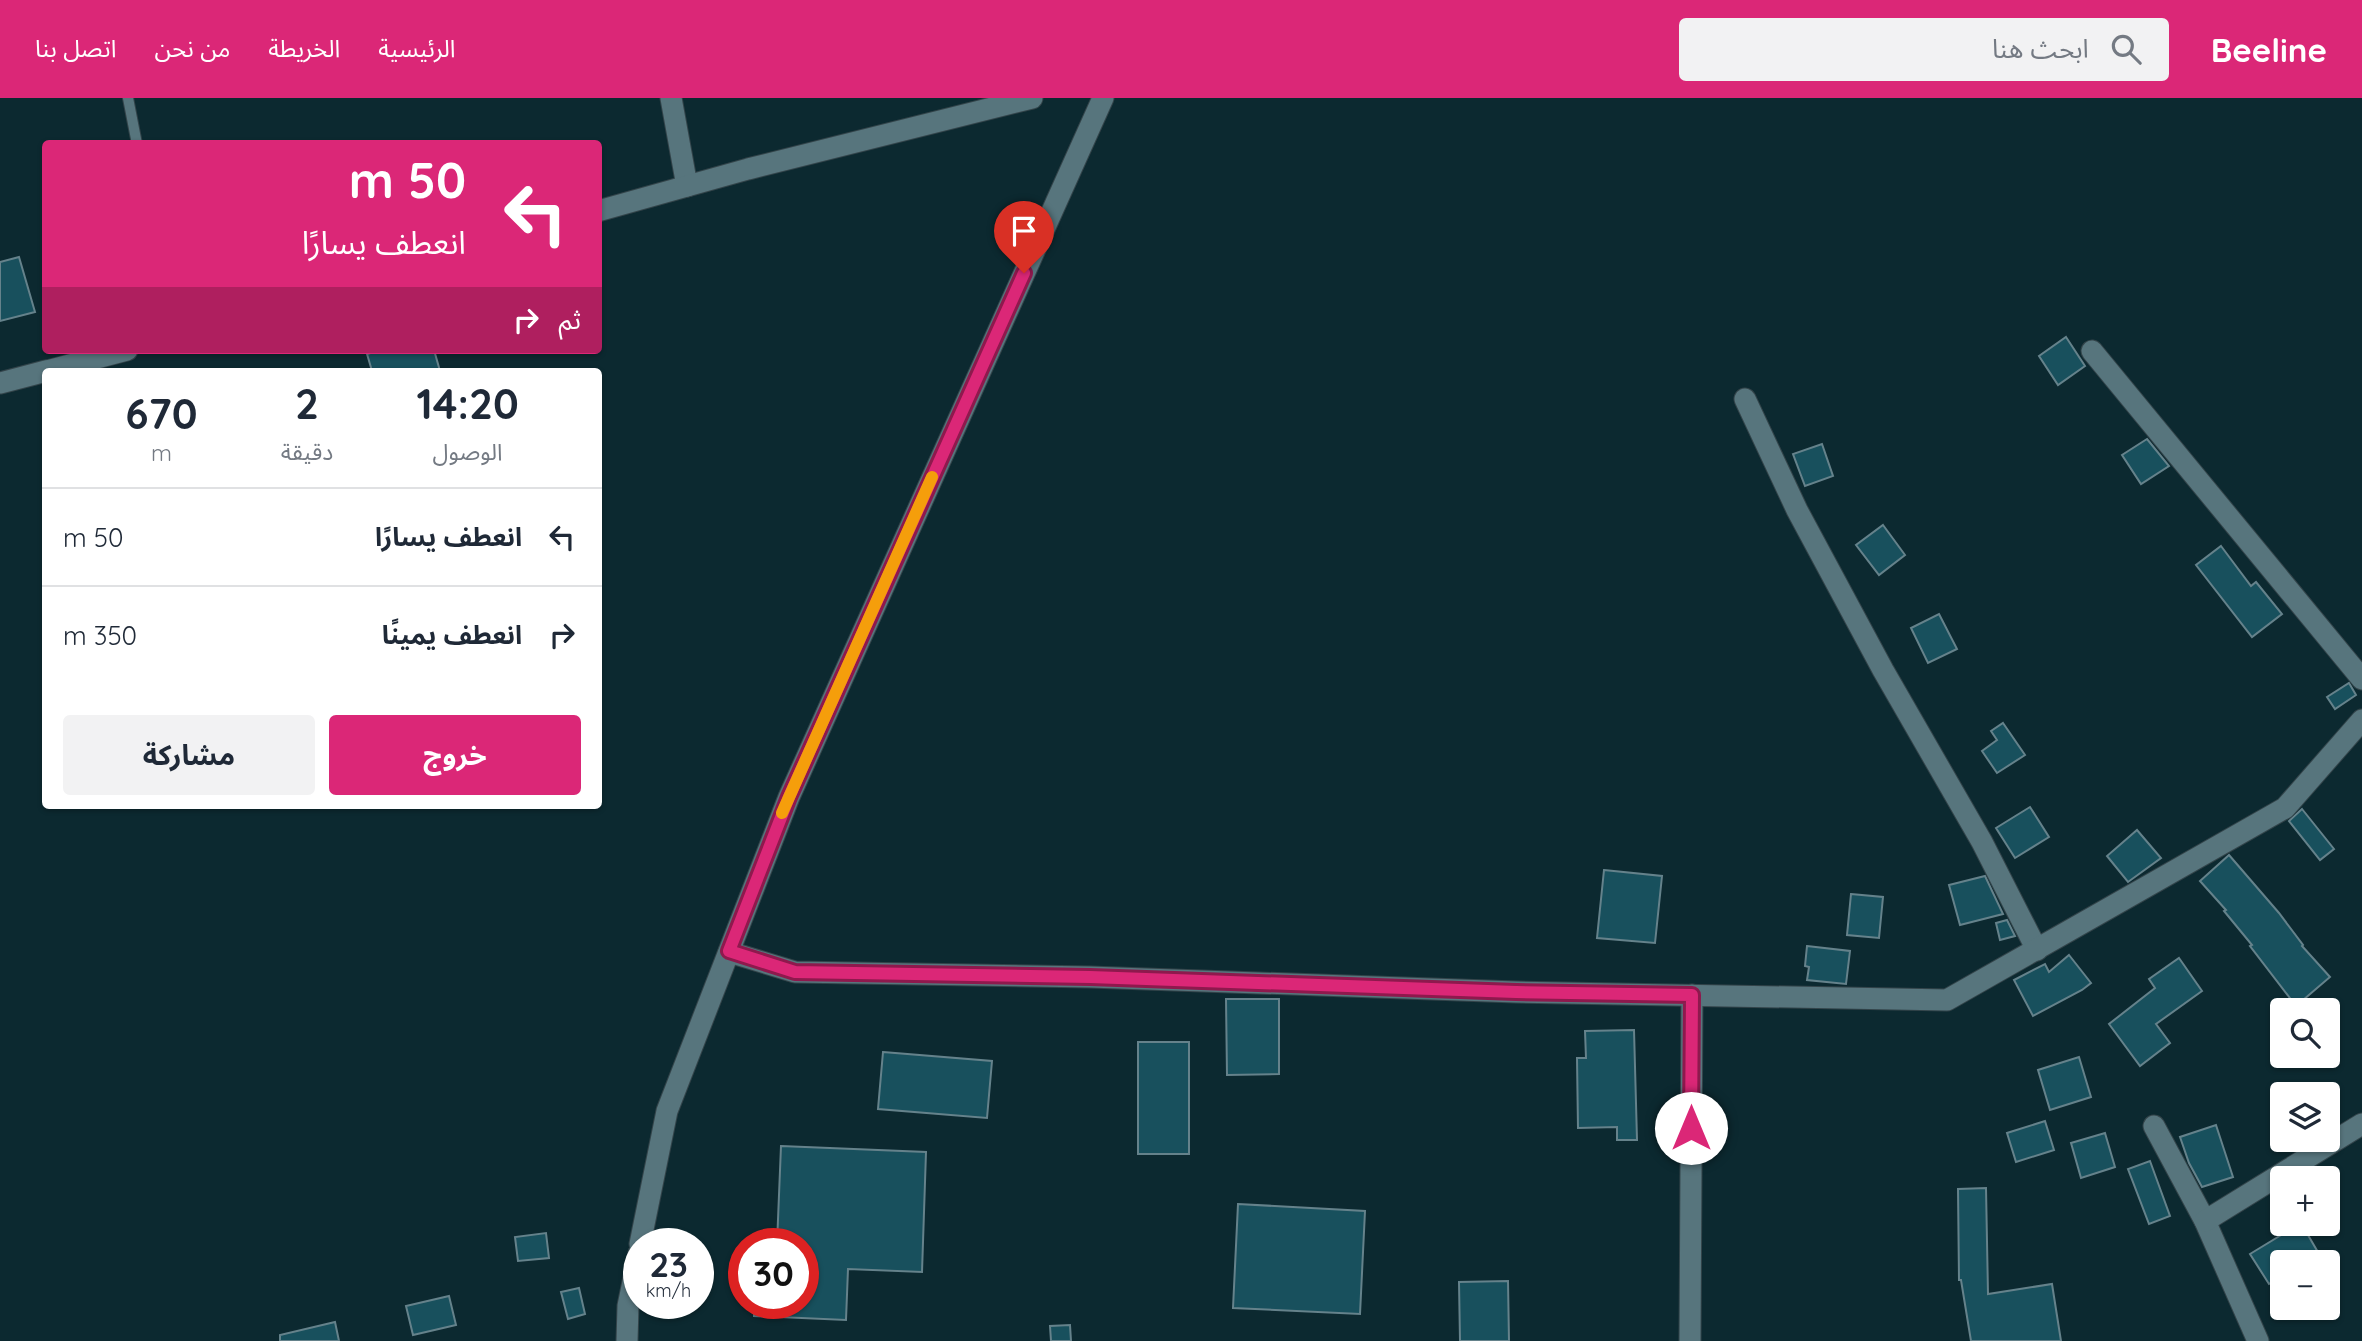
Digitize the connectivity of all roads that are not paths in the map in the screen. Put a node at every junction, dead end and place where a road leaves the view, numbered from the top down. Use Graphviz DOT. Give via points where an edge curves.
graph roads {
  1 [pos="128,98"];
  2 [pos="671,98"];
  3 [pos="1032,98"];
  4 [pos="1103,98"];
  5 [pos="136,140"];
  6 [pos="687,186"];
  7 [pos="602,210"];
  8 [pos="2092,351"];
  9 [pos="112,354"];
  10 [pos="58,368"];
  11 [pos="42,372"];
  12 [pos="0,383"];
  13 [pos="1745,399"];
  14 [pos="2362,679"];
  15 [pos="2362,720"];
  16 [pos="2037,950"];
  17 [pos="729,951"];
  18 [pos="1692,995"];
  19 [pos="2362,1124"];
  20 [pos="2154,1126"];
  21 [pos="2204,1221"];
  22 [pos="643,1228"];
  23 [pos="628,1319"];
  24 [pos="628,1341"];
  25 [pos="1690,1341"];
  26 [pos="2258,1341"];
  1 -- 5 [label="lane"];
  2 -- 6 [label="street"];
  3 -- 6 [label="street"];
  4 -- 17 [label="street" via="789,797"];
  6 -- 7 [label="street"];
  8 -- 14 [label="street"];
  9 -- 10 [label="street"];
  11 -- 12 [label="street"];
  13 -- 16 [label="street" via="1804,523"];
  15 -- 16 [label="street" via="2286,808"];
  16 -- 18 [label="street" via="1947,1000"];
  17 -- 18 [label="street" via="795,972"];
  17 -- 22 [label="street" via="667,1111"];
  18 -- 25 [label="street"];
  19 -- 21 [label="street"];
  20 -- 21 [label="street"];
  21 -- 26 [label="street"];
  23 -- 24 [label="street"];
}
